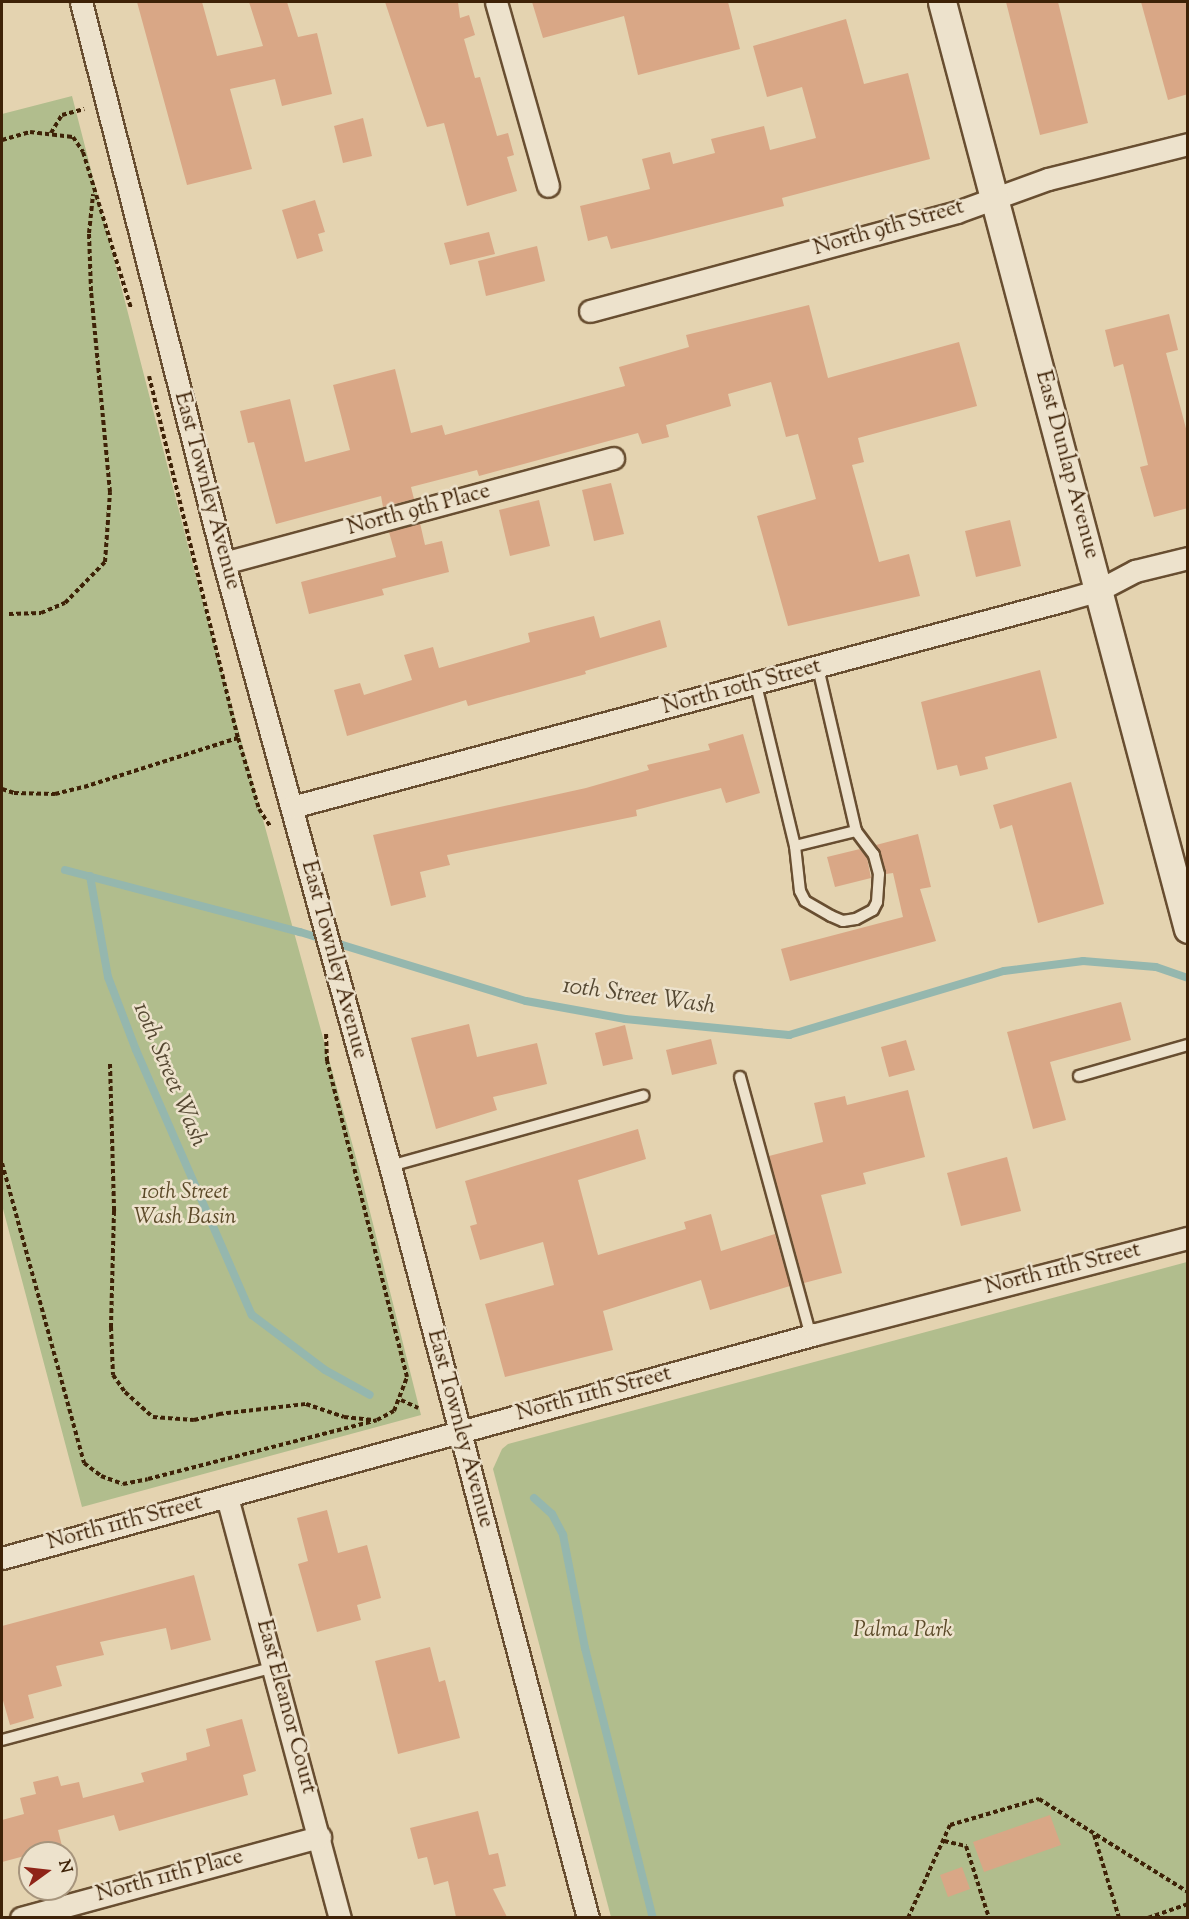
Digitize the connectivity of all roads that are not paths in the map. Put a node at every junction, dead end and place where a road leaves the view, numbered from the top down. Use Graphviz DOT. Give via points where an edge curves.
graph roads {
  1 [pos="81,2"];
  2 [pos="496,2"];
  3 [pos="942,2"];
  4 [pos="1188,144"];
  5 [pos="548,186"];
  6 [pos="995,198"];
  7 [pos="590,311"];
  8 [pos="613,458"];
  9 [pos="1188,558"];
  10 [pos="224,563"];
  11 [pos="1099,590"];
  12 [pos="819,668"];
  13 [pos="756,685"];
  14 [pos="292,807"];
  15 [pos="856,831"];
  16 [pos="795,846"];
  17 [pos="1188,929"];
  18 [pos="1188,1045"];
  19 [pos="1079,1076"];
  20 [pos="740,1077"];
  21 [pos="643,1096"];
  22 [pos="390,1166"];
  23 [pos="1188,1238"];
  24 [pos="811,1336"];
  25 [pos="458,1431"];
  26 [pos="227,1497"];
  27 [pos="2,1558"];
  28 [pos="275,1667"];
  29 [pos="2,1740"];
  30 [pos="320,1837"];
  31 [pos="21,1917"];
  32 [pos="340,1917"];
  33 [pos="588,1917"];
  1 -- 10 [label="street, East Townley Avenue"];
  2 -- 5 [label="street"];
  3 -- 6 [label="street, East Dunlap Avenue"];
  4 -- 6 [label="street, North 9th Street" via="1048,179"];
  6 -- 7 [label="street, North 9th Street" via="957,212"];
  6 -- 11 [label="street, East Dunlap Avenue"];
  8 -- 10 [label="street, North 9th Place"];
  9 -- 11 [label="street, North 10th Street" via="1135,571"];
  10 -- 14 [label="street, East Townley Avenue"];
  11 -- 12 [label="street, North 10th Street"];
  11 -- 17 [label="street, East Dunlap Avenue"];
  12 -- 13 [label="street, North 10th Street"];
  12 -- 15 [label="lane"];
  13 -- 14 [label="street, North 10th Street"];
  13 -- 16 [label="lane"];
  14 -- 22 [label="street, East Townley Avenue"];
  15 -- 16 [label="lane"];
  15 -- 16 [label="lane" via="874,855 881,889 873,910 856,919 843,921 805,901 796,871"];
  18 -- 19 [label="lane"];
  20 -- 24 [label="lane"];
  21 -- 22 [label="lane"];
  22 -- 25 [label="street, East Townley Avenue"];
  23 -- 24 [label="street, North 11th Street"];
  24 -- 25 [label="street, North 11th Street"];
  25 -- 26 [label="street, North 11th Street"];
  25 -- 33 [label="street, East Townley Avenue"];
  26 -- 27 [label="street, North 11th Street"];
  26 -- 28 [label="street, East Eleanor Court"];
  28 -- 29 [label="lane"];
  28 -- 30 [label="street, East Eleanor Court"];
  30 -- 31 [label="street, North 11th Place"];
  30 -- 32 [label="street, East Eleanor Court"];
}
